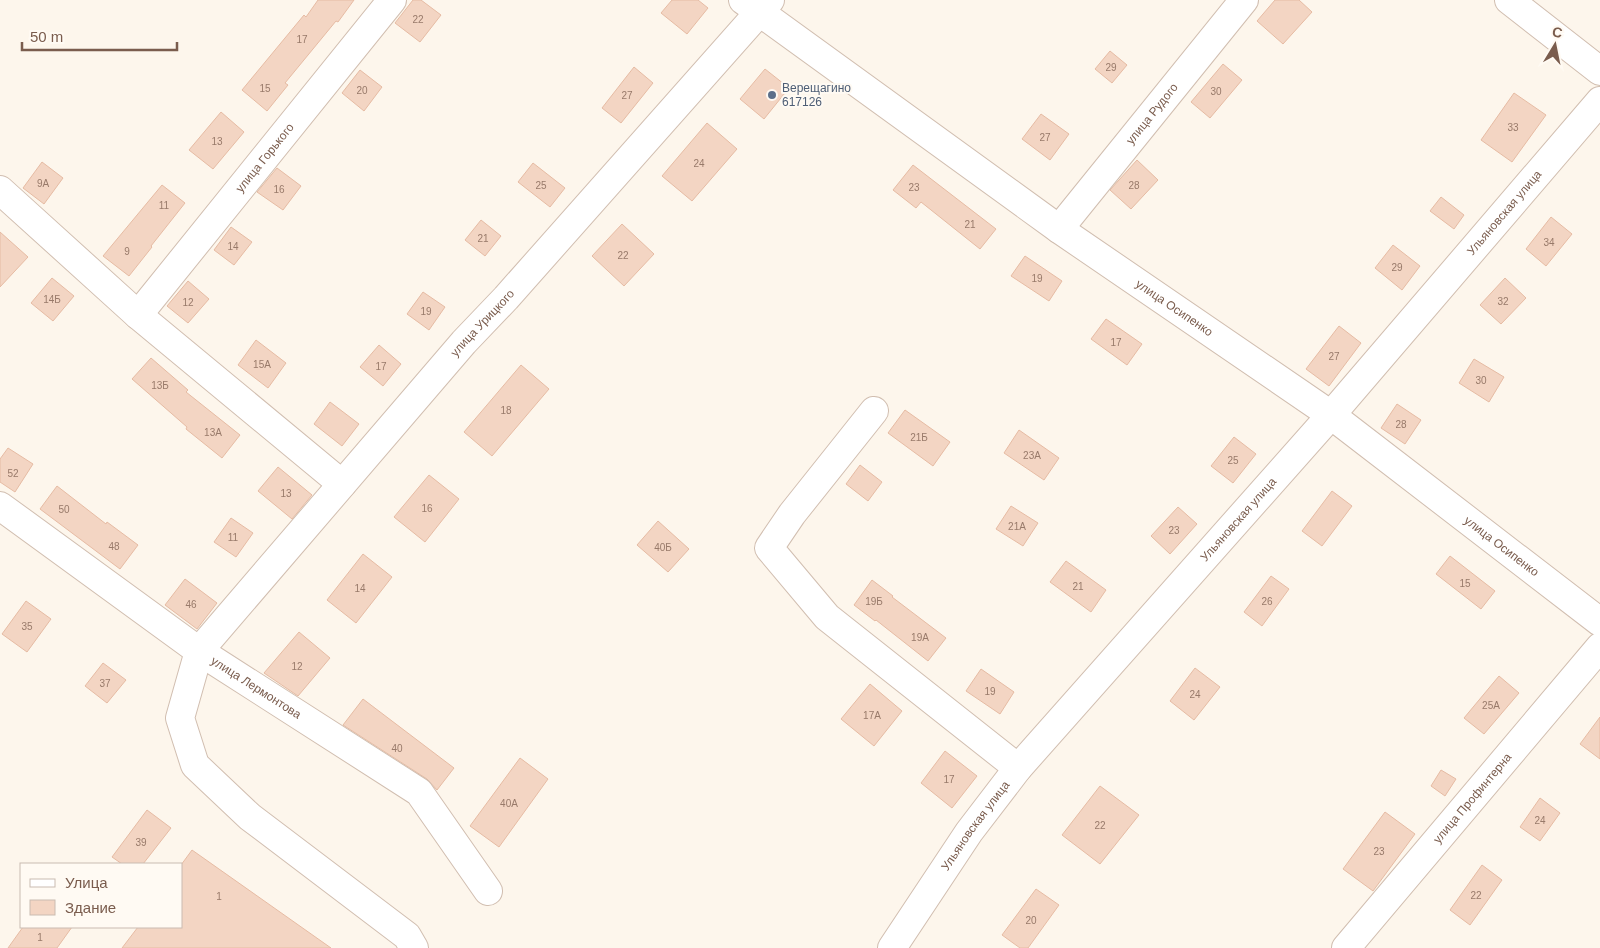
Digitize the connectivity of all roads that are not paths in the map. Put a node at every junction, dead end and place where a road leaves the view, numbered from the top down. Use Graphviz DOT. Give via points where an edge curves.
graph roads {
  1 [pos="392,0"];
  2 [pos="1244,0"];
  3 [pos="1509,0"];
  4 [pos="757,4"];
  5 [pos="1600,71"];
  6 [pos="1600,101"];
  7 [pos="0,190"];
  8 [pos="1059,229"];
  9 [pos="138,315"];
  10 [pos="874,411"];
  11 [pos="1331,415"];
  12 [pos="342,484"];
  13 [pos="0,506"];
  14 [pos="1600,622"];
  15 [pos="1600,648"];
  16 [pos="199,651"];
  17 [pos="1018,768"];
  18 [pos="488,891"];
  19 [pos="414,948"];
  20 [pos="892,948"];
  21 [pos="1346,948"];
  1 -- 9 [label="street, улица Горького"];
  2 -- 8 [label="street, улица Рудого"];
  3 -- 5 [label="street"];
  4 -- 8 [label="street, улица Осипенко"];
  4 -- 12 [label="street, улица Урицкого" via="513,291 464,342"];
  6 -- 11 [label="street, Ульяновская улица"];
  7 -- 9 [label="street"];
  8 -- 11 [label="street, улица Осипенко"];
  9 -- 12 [label="street"];
  10 -- 17 [label="street" via="769,548 828,617"];
  11 -- 14 [label="street, улица Осипенко"];
  11 -- 17 [label="street, Ульяновская улица"];
  12 -- 16 [label="street, улица Урицкого"];
  13 -- 16 [label="street, улица Лермонтова"];
  15 -- 21 [label="street, улица Профинтерна"];
  16 -- 18 [label="street, улица Лермонтова" via="419,792"];
  16 -- 19 [label="street" via="180,718 194,765 250,817 407,936"];
  17 -- 20 [label="street, Ульяновская улица" via="969,832"];
}
